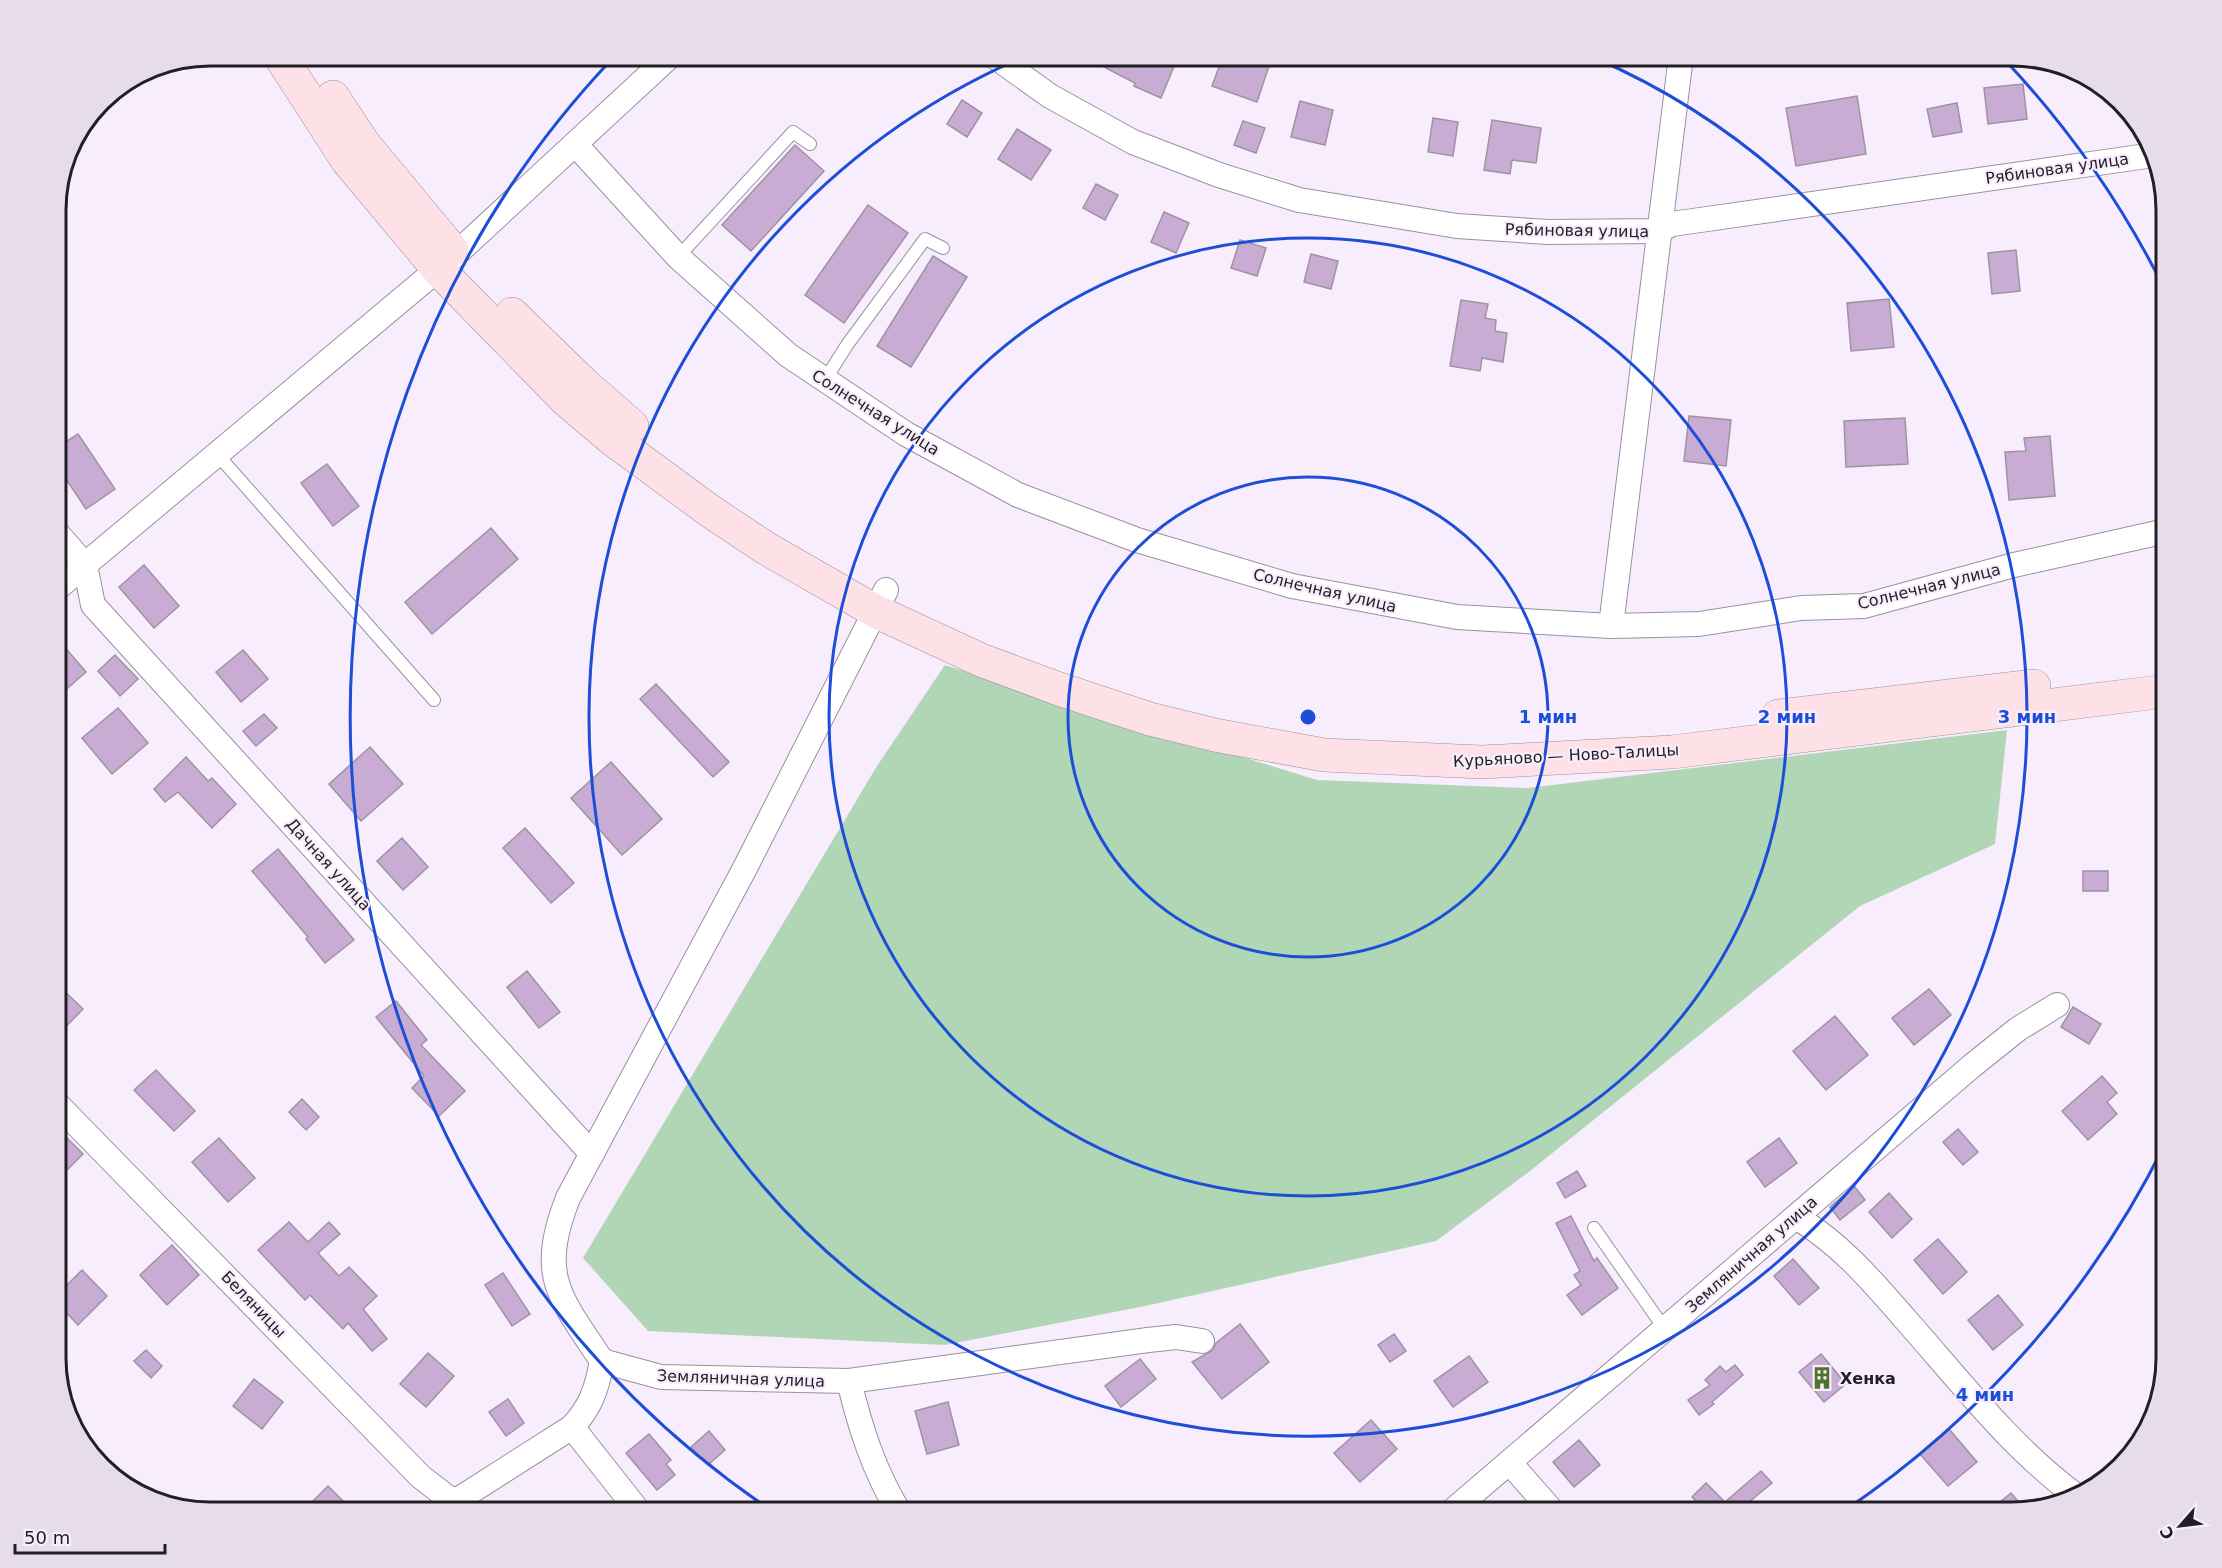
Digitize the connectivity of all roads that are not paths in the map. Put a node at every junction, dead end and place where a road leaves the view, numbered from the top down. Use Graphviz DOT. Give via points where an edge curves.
graph roads {
  1 [pos="286,66"];
  2 [pos="313,66"];
  3 [pos="659,66"];
  4 [pos="1008,66"];
  5 [pos="1680,66"];
  6 [pos="575,144"];
  7 [pos="810,144"];
  8 [pos="2146,157"];
  9 [pos="1658,231"];
  10 [pos="943,248"];
  11 [pos="678,258"];
  12 [pos="447,262"];
  13 [pos="825,380"];
  14 [pos="217,454"];
  15 [pos="2156,533"];
  16 [pos="66,544"];
  17 [pos="85,566"];
  18 [pos="66,581"];
  19 [pos="880,601"];
  20 [pos="1611,626"];
  21 [pos="2156,670"];
  22 [pos="2156,692"];
  23 [pos="434,700"];
  24 [pos="2057,1005"];
  25 [pos="66,1115"];
  26 [pos="592,1154"];
  27 [pos="1796,1217"];
  28 [pos="1594,1228"];
  29 [pos="1664,1328"];
  30 [pos="1202,1341"];
  31 [pos="602,1361"];
  32 [pos="849,1381"];
  33 [pos="572,1427"];
  34 [pos="1510,1463"];
  35 [pos="2069,1490"];
  36 [pos="445,1502"];
  37 [pos="455,1502"];
  38 [pos="631,1502"];
  39 [pos="894,1502"];
  40 [pos="1463,1502"];
  41 [pos="1544,1502"];
  1 -- 12 [label="main road, Курьяново — Ново-Талицы" via="347,160"];
  2 -- 12 [label="main road, Курьяново — Ново-Талицы"];
  3 -- 6 [label="street"];
  4 -- 9 [label="street, Рябиновая улица" via="1050,96 1133,142 1299,200 1457,225 1548,232"];
  5 -- 9 [label="street"];
  6 -- 11 [label="street, Солнечная улица"];
  6 -- 12 [label="street"];
  7 -- 11 [label="lane" via="793,132"];
  8 -- 9 [label="street, Рябиновая улица" via="1672,224"];
  9 -- 20 [label="street"];
  10 -- 13 [label="lane" via="925,239"];
  11 -- 13 [label="street, Солнечная улица" via="788,355"];
  12 -- 14 [label="street"];
  12 -- 19 [label="main road, Курьяново — Ново-Талицы" via="503,305 584,384 668,454"];
  13 -- 20 [label="street, Солнечная улица" via="906,434 1018,495 1137,540 1292,586 1457,617"];
  14 -- 17 [label="street"];
  14 -- 23 [label="lane"];
  15 -- 20 [label="street, Солнечная улица" via="2014,565 1864,606 1801,608 1699,624"];
  16 -- 17 [label="street"];
  17 -- 18 [label="street"];
  17 -- 26 [label="street, Дачная улица" via="93,604"];
  19 -- 21 [label="main road, Курьяново — Ново-Талицы" via="1153,698 1291,728 1378,738 1570,738"];
  19 -- 22 [label="main road, Курьяново — Ново-Талицы" via="981,660 1059,689 1150,719 1324,755 1482,762 1672,752"];
  19 -- 26 [label="street" via="745,868"];
  24 -- 27 [label="street, Земляничная улица" via="2018,1029 1973,1065"];
  25 -- 36 [label="street, Беляницы"];
  26 -- 31 [label="street" via="556,1229 553,1255 562,1301"];
  27 -- 29 [label="street, Земляничная улица"];
  27 -- 35 [label="street" via="1853,1258 1983,1407"];
  28 -- 29 [label="lane"];
  29 -- 34 [label="street, Земляничная улица"];
  30 -- 32 [label="street, Земляничная улица" via="1176,1337 1148,1340"];
  31 -- 32 [label="street, Земляничная улица" via="661,1377"];
  31 -- 33 [label="street" via="597,1389 586,1413"];
  32 -- 39 [label="street, Земляничная улица" via="876,1470"];
  33 -- 37 [label="street, Беляницы"];
  33 -- 38 [label="street"];
  34 -- 40 [label="street, Земляничная улица"];
  34 -- 41 [label="street"];
}
